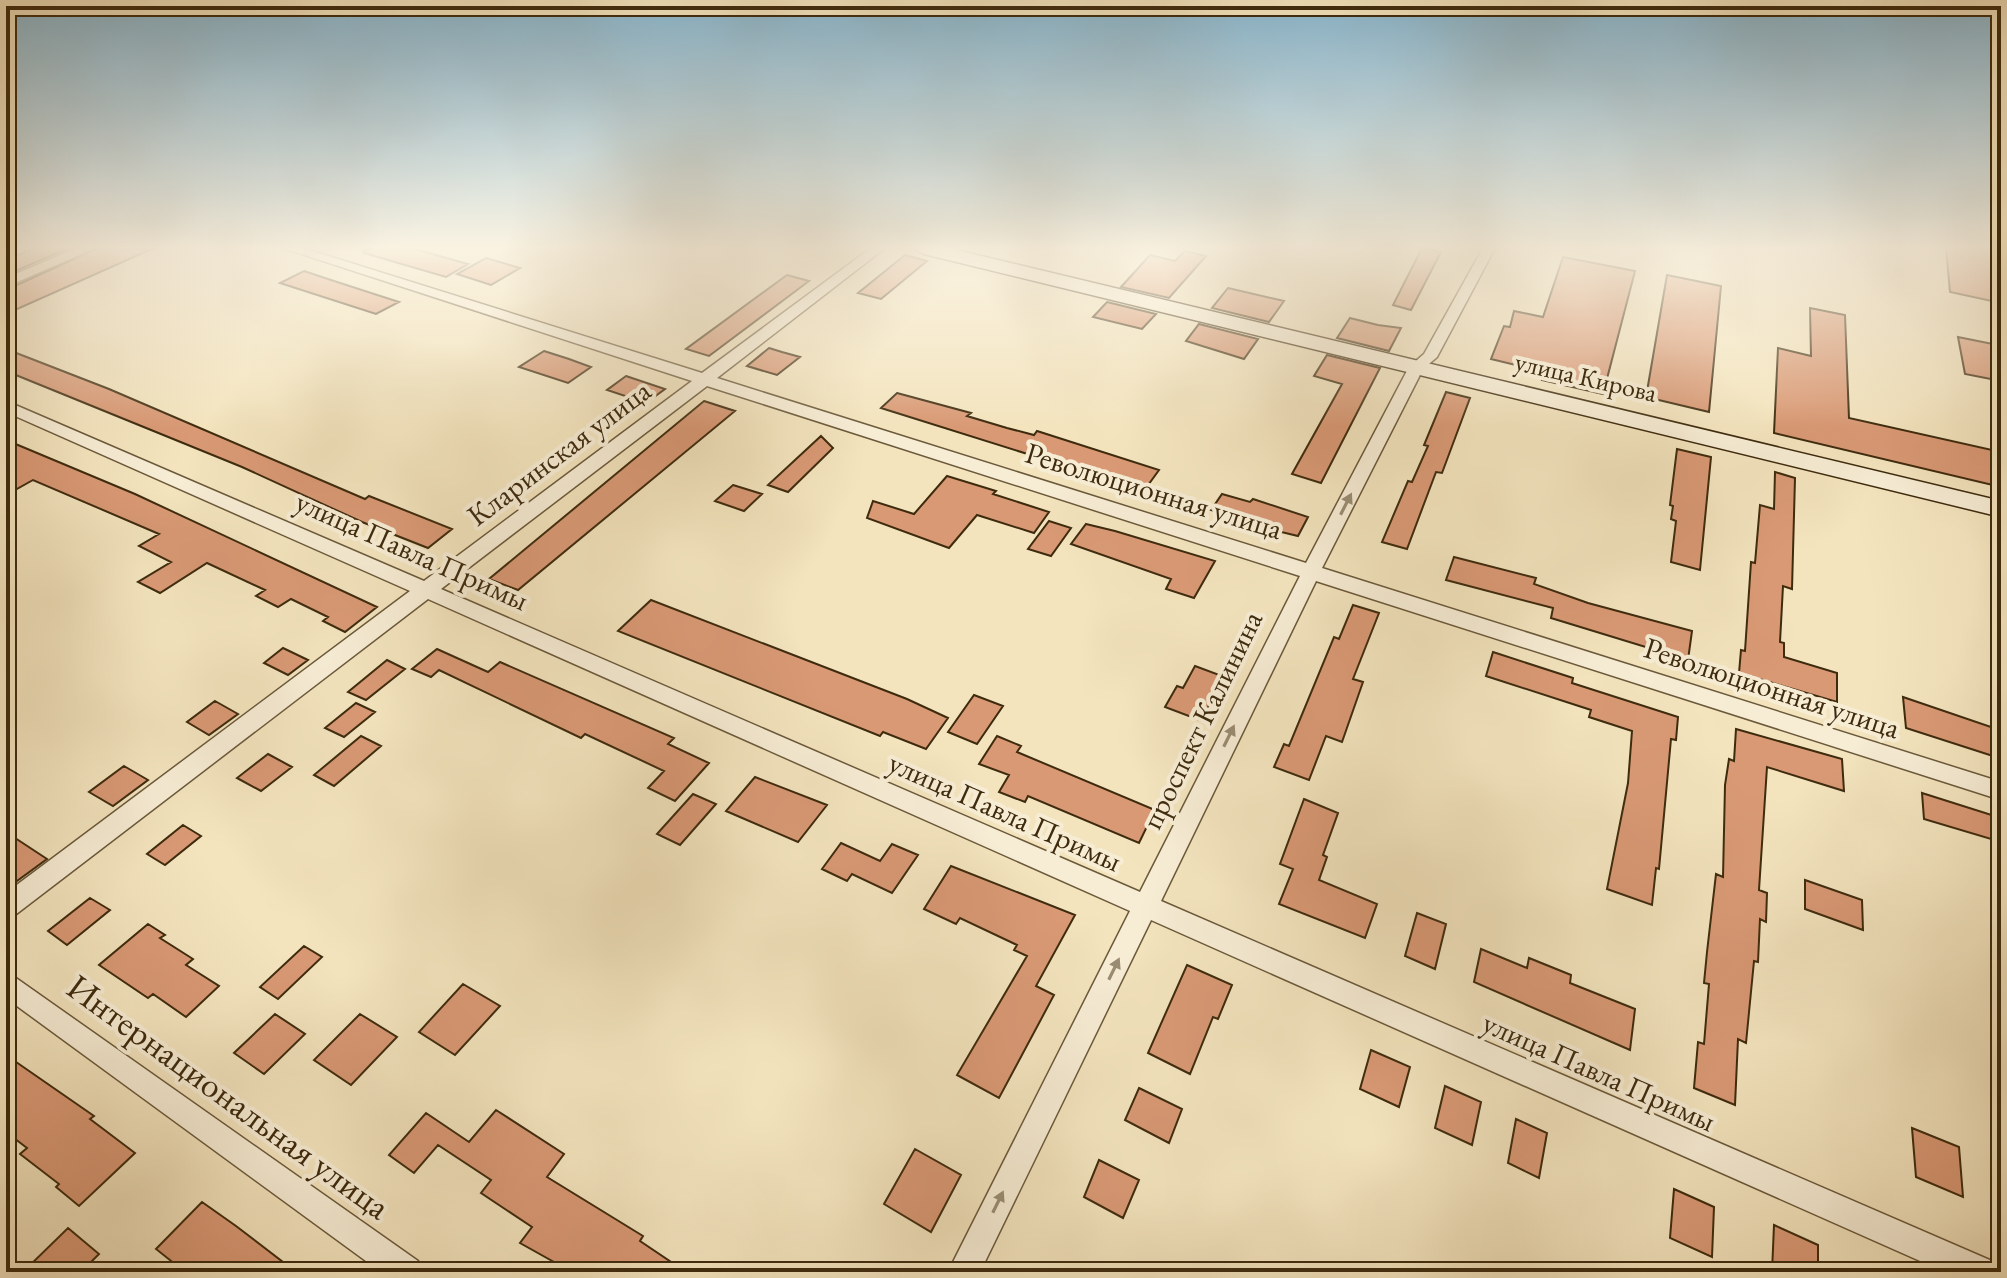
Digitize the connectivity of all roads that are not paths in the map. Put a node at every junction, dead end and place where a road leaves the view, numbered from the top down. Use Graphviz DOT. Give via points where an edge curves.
graph roads {
  1 [pos="478,308"];
  2 [pos="799,308"];
  3 [pos="1171,308"];
  4 [pos="1457,308"];
  5 [pos="1417,367"];
  6 [pos="704,379"];
  7 [pos="6,406"];
  8 [pos="2001,509"];
  9 [pos="1312,570"];
  10 [pos="424,591"];
  11 [pos="2001,791"];
  12 [pos="6,907"];
  13 [pos="1144,908"];
  14 [pos="6,983"];
  15 [pos="407,1272"];
  16 [pos="964,1272"];
  17 [pos="1981,1272"];
  1 -- 6 [label="street, Революционная улица"];
  2 -- 6 [label="street, Кларинская улица"];
  3 -- 5 [label="street, улица Кирова"];
  4 -- 5 [label="street, проспект Калинина" via="1430,357"];
  5 -- 8 [label="street, улица Кирова"];
  9 -- 5 [label="street, проспект Калинина, one-way"];
  6 -- 9 [label="street, Революционная улица"];
  6 -- 10 [label="street, Кларинская улица"];
  7 -- 10 [label="street, улица Павла Примы"];
  9 -- 11 [label="street, Революционная улица"];
  13 -- 9 [label="street, проспект Калинина, one-way"];
  10 -- 12 [label="street, Кларинская улица"];
  10 -- 13 [label="street, улица Павла Примы"];
  16 -- 13 [label="street, проспект Калинина, one-way"];
  13 -- 17 [label="street, улица Павла Примы"];
  14 -- 15 [label="street, Интернациональная улица"];
}
